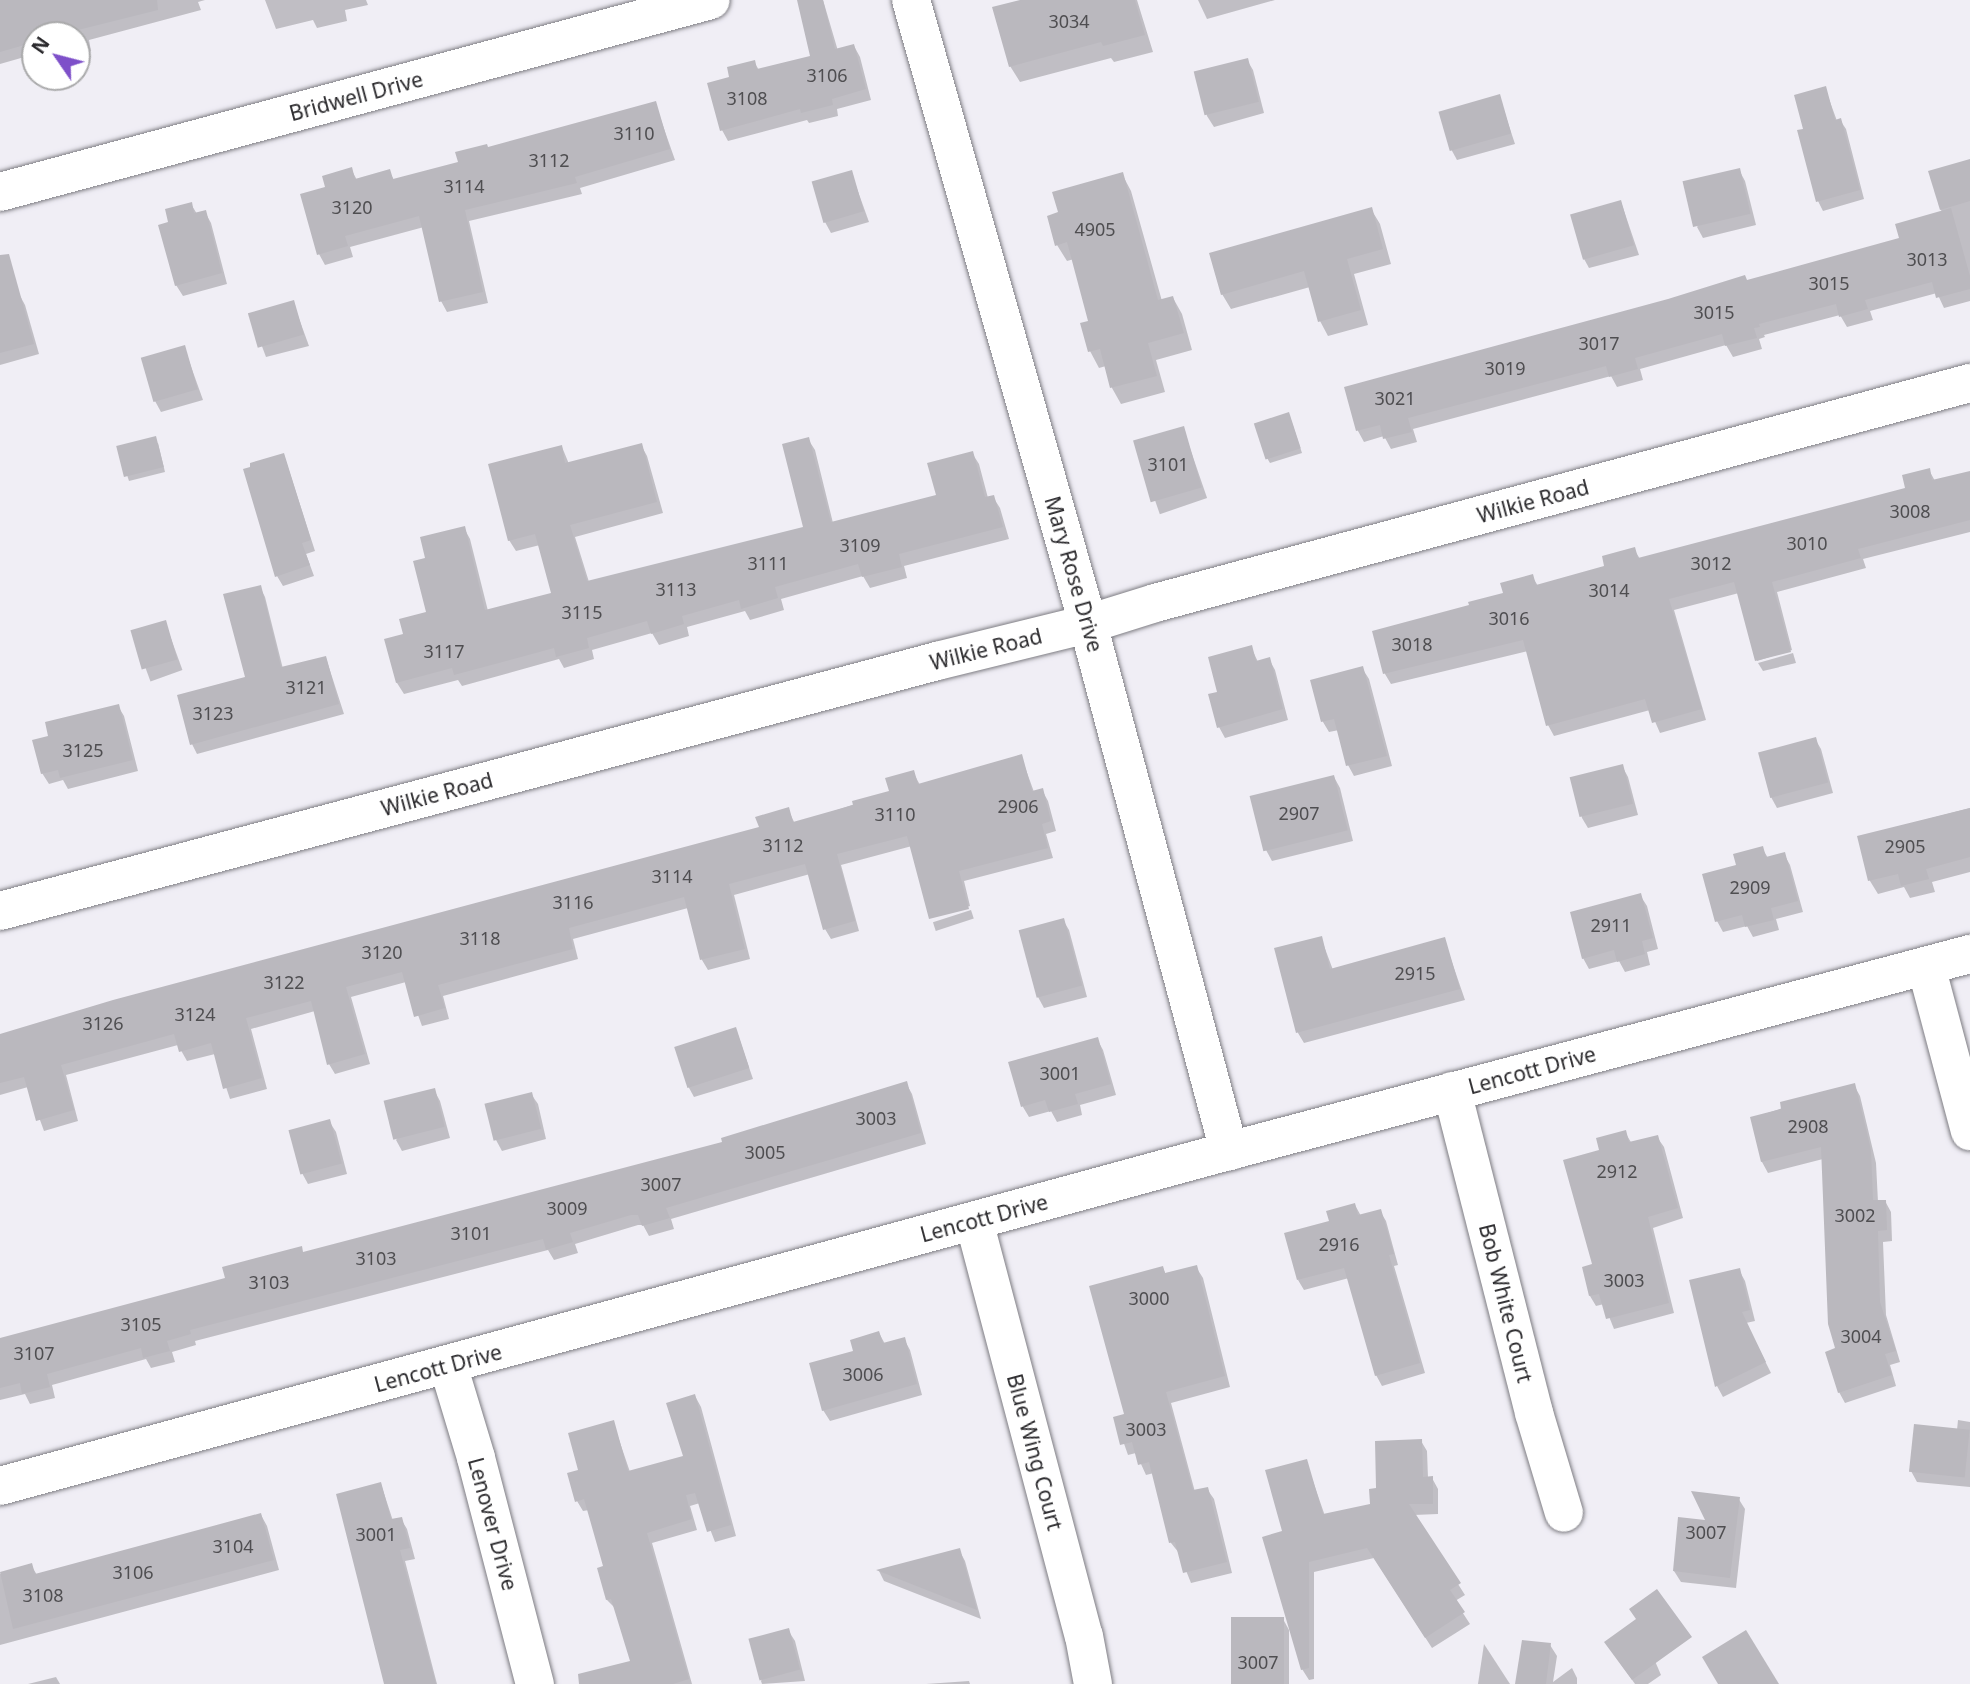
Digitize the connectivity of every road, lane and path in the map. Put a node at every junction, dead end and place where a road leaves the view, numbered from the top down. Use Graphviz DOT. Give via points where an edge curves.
graph roads {
  1 [pos="711,0"];
  2 [pos="911,0"];
  3 [pos="0,192"];
  4 [pos="1970,383"];
  5 [pos="1088,624"];
  6 [pos="0,911"];
  7 [pos="1970,954"];
  8 [pos="1926,966"];
  9 [pos="1452,1091"];
  10 [pos="1970,1131"];
  11 [pos="1229,1151"];
  12 [pos="974,1221"];
  13 [pos="448,1365"];
  14 [pos="0,1486"];
  15 [pos="1564,1513"];
  16 [pos="535,1684"];
  17 [pos="1093,1684"];
  1 -- 3 [label="street, Bridwell Drive"];
  2 -- 5 [label="street, Mary Rose Drive"];
  4 -- 5 [label="street, Wilkie Road"];
  5 -- 6 [label="street, Wilkie Road"];
  5 -- 11 [label="street, Mary Rose Drive"];
  7 -- 8 [label="street, Lencott Drive"];
  8 -- 9 [label="street, Lencott Drive"];
  8 -- 10 [label="street"];
  9 -- 11 [label="street, Lencott Drive"];
  9 -- 15 [label="street, Bob White Court"];
  11 -- 12 [label="street, Lencott Drive"];
  12 -- 13 [label="street, Lencott Drive"];
  12 -- 17 [label="street, Blue Wing Court"];
  13 -- 14 [label="street, Lencott Drive"];
  13 -- 16 [label="street, Lenover Drive" via="477,1458"];
}
